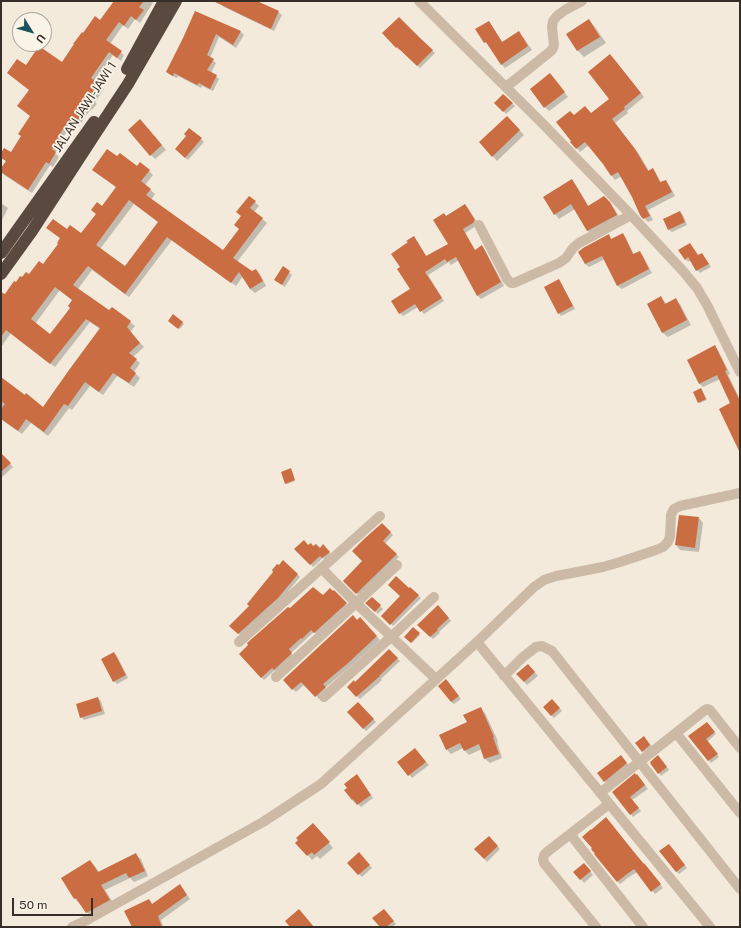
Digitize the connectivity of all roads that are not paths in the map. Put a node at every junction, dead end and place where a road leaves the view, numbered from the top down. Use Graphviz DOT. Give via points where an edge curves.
graph roads {
  1 [pos="164,1"];
  2 [pos="176,1"];
  3 [pos="419,1"];
  4 [pos="582,1"];
  5 [pos="506,87"];
  6 [pos="631,215"];
  7 [pos="479,225"];
  8 [pos="1,253"];
  9 [pos="1,274"];
  10 [pos="740,372"];
  11 [pos="740,493"];
  12 [pos="380,516"];
  13 [pos="397,565"];
  14 [pos="322,568"];
  15 [pos="434,597"];
  16 [pos="356,603"];
  17 [pos="392,636"];
  18 [pos="239,642"];
  19 [pos="477,642"];
  20 [pos="504,676"];
  21 [pos="276,677"];
  22 [pos="436,679"];
  23 [pos="324,697"];
  24 [pos="676,733"];
  25 [pos="740,748"];
  26 [pos="640,761"];
  27 [pos="600,793"];
  28 [pos="609,804"];
  29 [pos="739,810"];
  30 [pos="570,834"];
  31 [pos="740,889"];
  32 [pos="72,927"];
  33 [pos="596,927"];
  34 [pos="643,927"];
  35 [pos="710,927"];
  1 -- 8 [label="highway, JALAN JAWI-JAWI 1" via="103,109"];
  2 -- 9 [label="highway" via="98,131"];
  3 -- 5 [label="street"];
  4 -- 5 [label="street" via="565,10 553,21 554,44 551,51"];
  5 -- 6 [label="street"];
  6 -- 7 [label="street" via="579,243 559,264 514,283 507,279"];
  6 -- 10 [label="street" via="696,288 707,304"];
  11 -- 19 [label="street" via="674,509 671,515 670,536 663,547 602,567 544,580"];
  12 -- 14 [label="street"];
  13 -- 16 [label="street"];
  14 -- 16 [label="street"];
  14 -- 18 [label="street"];
  15 -- 17 [label="street"];
  16 -- 17 [label="street"];
  16 -- 21 [label="street"];
  17 -- 22 [label="street"];
  17 -- 23 [label="street"];
  19 -- 20 [label="street"];
  19 -- 22 [label="street"];
  20 -- 26 [label="street" via="536,647 542,646 552,651"];
  20 -- 27 [label="street"];
  22 -- 32 [label="street" via="321,784 263,822"];
  24 -- 25 [label="street" via="708,709"];
  24 -- 26 [label="street"];
  24 -- 29 [label="street"];
  26 -- 27 [label="street"];
  26 -- 31 [label="street"];
  27 -- 28 [label="street"];
  28 -- 30 [label="street"];
  28 -- 35 [label="street"];
  30 -- 33 [label="street" via="547,852 543,860"];
  30 -- 34 [label="street"];
}
